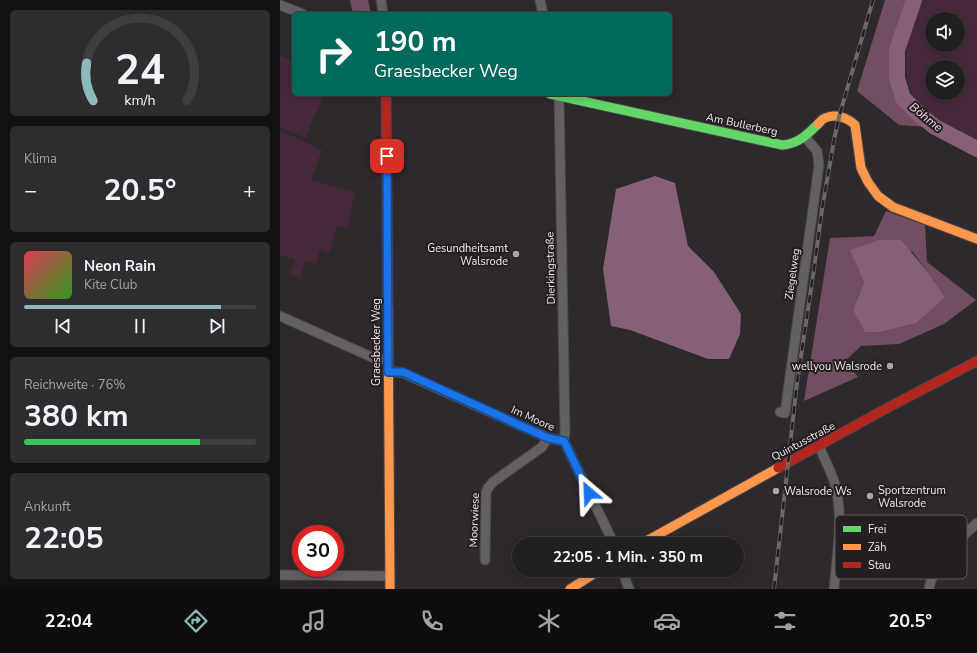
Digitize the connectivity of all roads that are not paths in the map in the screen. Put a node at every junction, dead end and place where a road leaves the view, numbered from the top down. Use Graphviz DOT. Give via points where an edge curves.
graph roads {
  1 [pos="381,0"];
  2 [pos="540,0"];
  3 [pos="280,5"];
  4 [pos="298,12"];
  5 [pos="383,12"];
  6 [pos="543,12"];
  7 [pos="386,96"];
  8 [pos="556,96"];
  9 [pos="561,96"];
  10 [pos="805,137"];
  11 [pos="977,239"];
  12 [pos="280,316"];
  13 [pos="388,359"];
  14 [pos="977,361"];
  15 [pos="388,372"];
  16 [pos="780,412"];
  17 [pos="548,438"];
  18 [pos="564,441"];
  19 [pos="819,446"];
  20 [pos="838,515"];
  21 [pos="977,523"];
  22 [pos="967,532"];
  23 [pos="611,537"];
  24 [pos="654,537"];
  25 [pos="485,560"];
  26 [pos="280,575"];
  27 [pos="390,576"];
  28 [pos="589,577"];
  29 [pos="625,577"];
  30 [pos="835,577"];
  31 [pos="931,579"];
  32 [pos="390,589"];
  33 [pos="570,589"];
  34 [pos="629,589"];
  35 [pos="834,589"];
  36 [pos="929,589"];
  1 -- 5 [label="street"];
  2 -- 6 [label="street"];
  3 -- 4 [label="street"];
  7 -- 13 [label="street, Graesbecker Weg"];
  8 -- 18 [label="street, Dierkingstraße"];
  9 -- 10 [label="street, Am Bullerberg" via="782,145 794,143"];
  10 -- 11 [label="street, Am Bullerberg" via="824,118 839,117 853,122 861,168 878,196 893,207"];
  10 -- 16 [label="street, Ziegelweg" via="817,151 819,165 785,413"];
  12 -- 13 [label="street" via="376,359"];
  13 -- 15 [label="street, Graesbecker Weg"];
  14 -- 19 [label="street, Quintusstraße"];
  15 -- 17 [label="street, Im Moore" via="403,372"];
  15 -- 27 [label="street, Graesbecker Weg"];
  17 -- 18 [label="street, Im Moore"];
  17 -- 25 [label="street, Moorwiese" via="542,447 492,482 488,488"];
  18 -- 23 [label="street, Im Moore"];
  19 -- 20 [label="street" via="834,484"];
  19 -- 24 [label="street, Quintusstraße"];
  21 -- 22 [label="street"];
  26 -- 27 [label="street"];
  27 -- 32 [label="street, Graesbecker Weg"];
  28 -- 33 [label="street"];
  29 -- 34 [label="street"];
  30 -- 35 [label="street"];
  31 -- 36 [label="street"];
}
